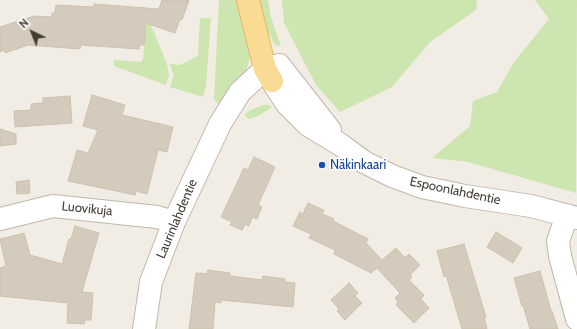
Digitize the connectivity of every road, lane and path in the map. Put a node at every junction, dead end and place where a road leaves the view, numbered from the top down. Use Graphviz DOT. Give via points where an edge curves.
graph roads {
  1 [pos="248,0"];
  2 [pos="272,72"];
  3 [pos="572,217"];
  4 [pos="0,219"];
  5 [pos="174,222"];
  6 [pos="577,319"];
  7 [pos="144,329"];
  1 -- 2 [label="main road, Espoonlahdentie"];
  2 -- 3 [label="street, Espoonlahdentie" via="287,104 308,125 364,162 392,176 422,187 531,206"];
  2 -- 5 [label="street, Laurinlahdentie" via="240,92 220,124"];
  3 -- 6 [label="street" via="558,241"];
  4 -- 5 [label="street, Luovikuja" via="53,206 157,217"];
  5 -- 7 [label="street, Laurinlahdentie" via="151,282"];
}
